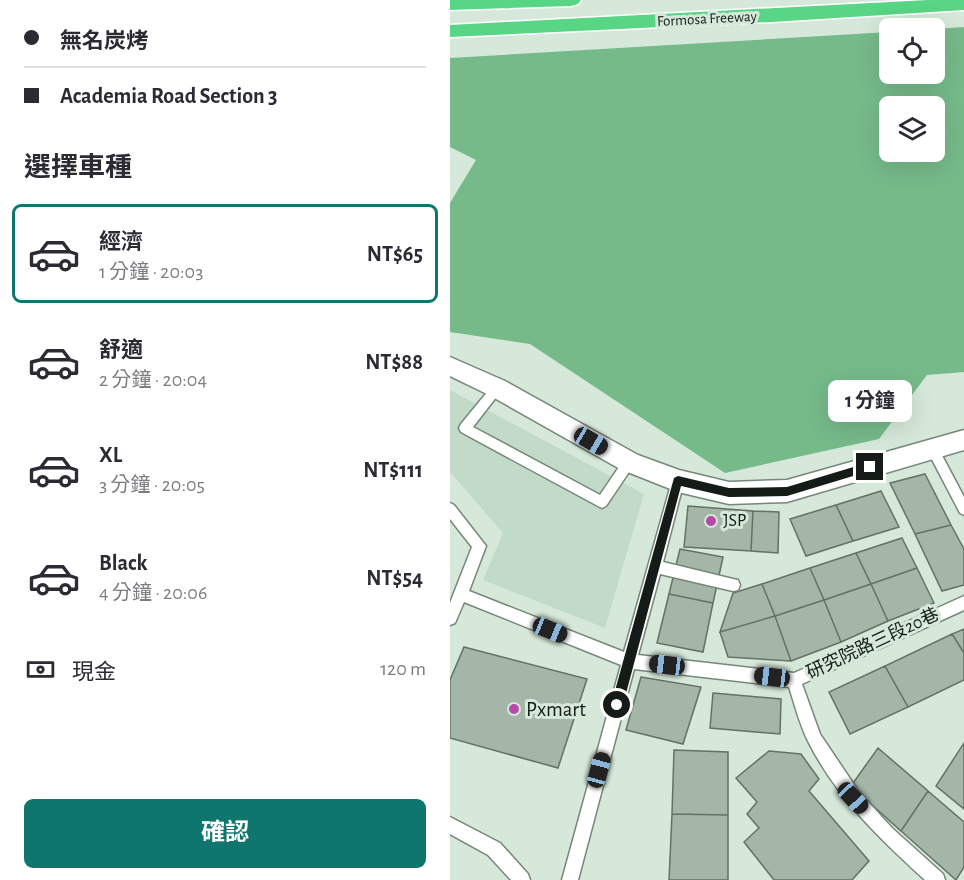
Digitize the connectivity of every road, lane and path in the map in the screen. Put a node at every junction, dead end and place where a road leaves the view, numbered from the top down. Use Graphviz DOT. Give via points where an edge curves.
graph roads {
  1 [pos="571,0"];
  2 [pos="717,0"];
  3 [pos="450,4"];
  4 [pos="964,4"];
  5 [pos="450,14"];
  6 [pos="450,31"];
  7 [pos="450,366"];
  8 [pos="497,388"];
  9 [pos="964,440"];
  10 [pos="932,448"];
  11 [pos="628,462"];
  12 [pos="678,481"];
  13 [pos="450,509"];
  14 [pos="964,510"];
  15 [pos="654,566"];
  16 [pos="734,585"];
  17 [pos="461,594"];
  18 [pos="964,603"];
  19 [pos="450,618"];
  20 [pos="628,661"];
  21 [pos="794,680"];
  22 [pos="450,825"];
  23 [pos="522,880"];
  24 [pos="570,880"];
  25 [pos="937,880"];
  1 -- 3 [label="highway"];
  2 -- 5 [label="highway, Formosa Freeway"];
  4 -- 6 [label="highway, Formosa Freeway"];
  7 -- 8 [label="street"];
  8 -- 11 [label="street"];
  8 -- 11 [label="lane" via="465,428 602,502"];
  9 -- 10 [label="street"];
  10 -- 12 [label="street" via="787,492 729,493"];
  10 -- 14 [label="lane"];
  11 -- 12 [label="street"];
  12 -- 15 [label="lane"];
  13 -- 17 [label="lane" via="479,546"];
  15 -- 16 [label="lane"];
  15 -- 20 [label="lane"];
  17 -- 19 [label="lane"];
  17 -- 20 [label="lane, 研究院路三段20巷"];
  18 -- 21 [label="lane, 研究院路三段20巷"];
  20 -- 21 [label="lane, 研究院路三段20巷"];
  20 -- 24 [label="lane"];
  21 -- 25 [label="lane" via="814,738 853,798"];
  22 -- 23 [label="lane" via="494,849"];
}
